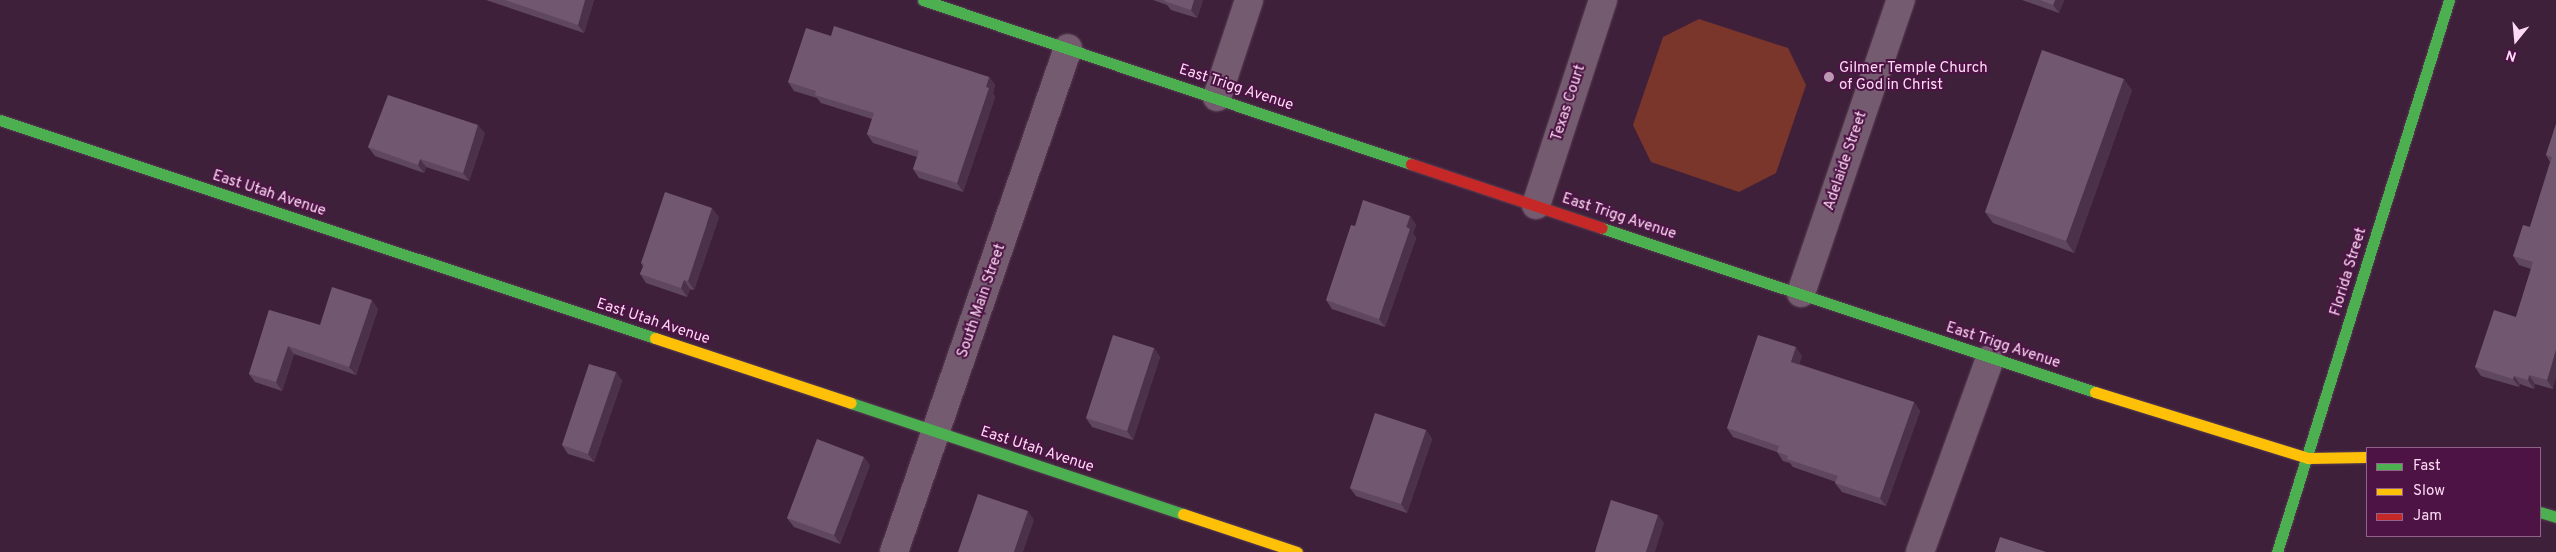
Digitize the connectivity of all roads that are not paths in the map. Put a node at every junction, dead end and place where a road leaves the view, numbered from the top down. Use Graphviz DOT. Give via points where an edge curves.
graph roads {
  1 [pos="1249,0"];
  2 [pos="1603,0"];
  3 [pos="1901,0"];
  4 [pos="2448,0"];
  5 [pos="932,1"];
  6 [pos="1068,48"];
  7 [pos="1216,97"];
  8 [pos="0,120"];
  9 [pos="1536,205"];
  10 [pos="1801,293"];
  11 [pos="1990,358"];
  12 [pos="937,432"];
  13 [pos="2366,457"];
  14 [pos="2308,458"];
  15 [pos="2541,512"];
  16 [pos="2556,517"];
  17 [pos="894,552"];
  18 [pos="1297,552"];
  19 [pos="1920,552"];
  20 [pos="2277,552"];
  1 -- 7 [label="street"];
  2 -- 9 [label="street, Texas Court"];
  3 -- 10 [label="street, Adelaide Street"];
  4 -- 14 [label="street, Florida Street"];
  5 -- 6 [label="street, East Trigg Avenue"];
  6 -- 7 [label="street, East Trigg Avenue"];
  6 -- 12 [label="street, South Main Street"];
  7 -- 9 [label="street, East Trigg Avenue"];
  8 -- 12 [label="street, East Utah Avenue"];
  9 -- 10 [label="street, East Trigg Avenue"];
  10 -- 11 [label="street, East Trigg Avenue"];
  11 -- 14 [label="street, East Trigg Avenue"];
  11 -- 19 [label="street"];
  12 -- 17 [label="street, South Main Street"];
  12 -- 18 [label="street, East Utah Avenue"];
  13 -- 14 [label="street, East Trigg Avenue"];
  14 -- 20 [label="street, Florida Street"];
  15 -- 16 [label="street"];
}
